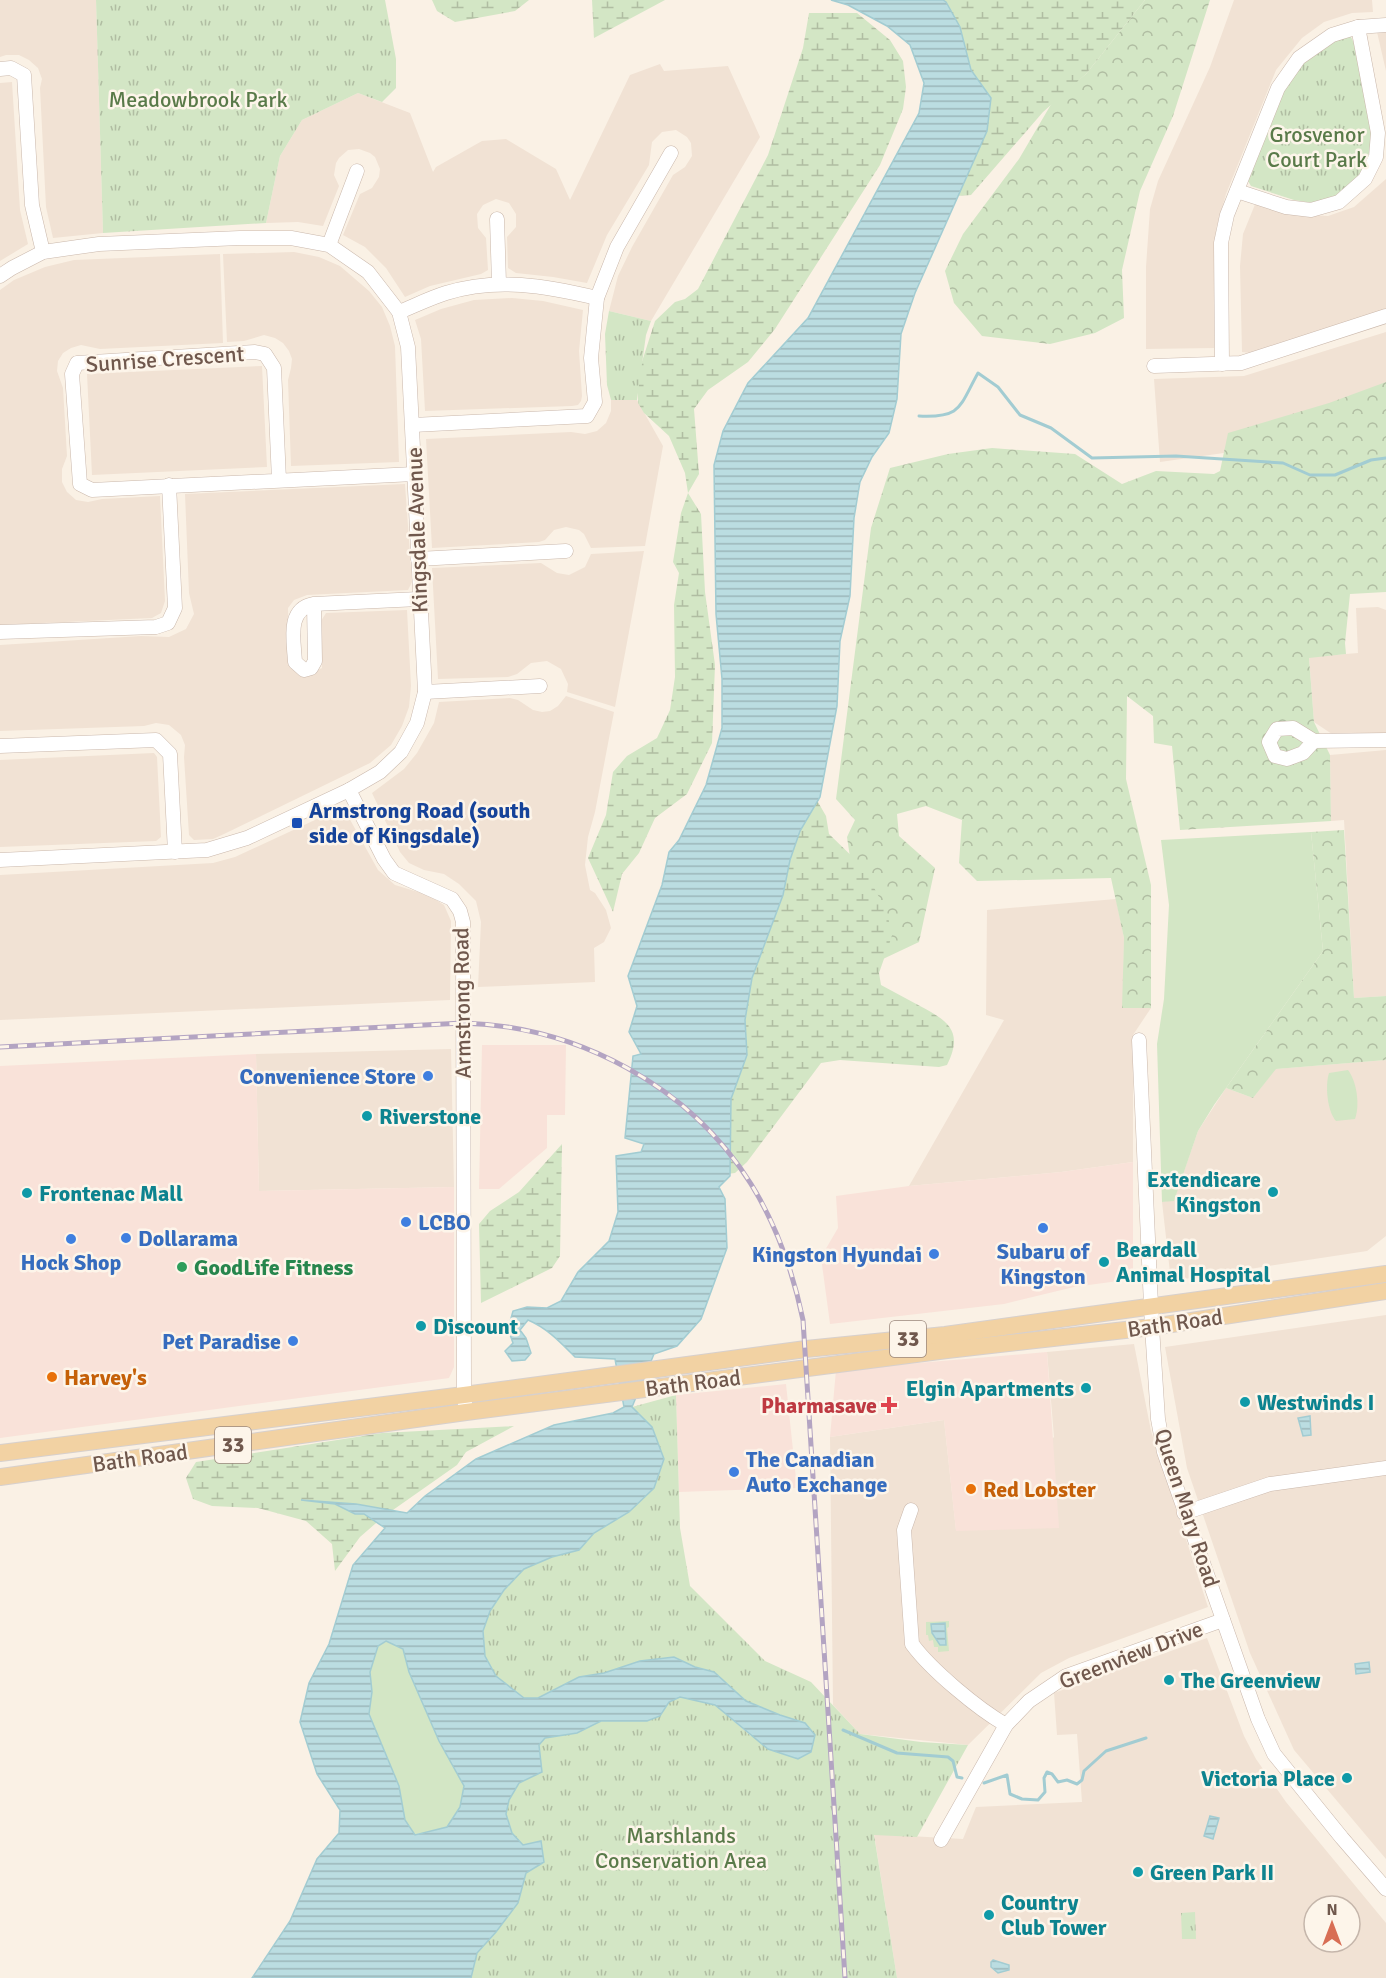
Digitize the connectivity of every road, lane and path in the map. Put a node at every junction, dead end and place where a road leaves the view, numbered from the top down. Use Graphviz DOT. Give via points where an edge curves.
graph roads {
  1 [pos="1386,25"];
  2 [pos="1358,27"];
  3 [pos="0,69"];
  4 [pos="671,153"];
  5 [pos="357,171"];
  6 [pos="1237,191"];
  7 [pos="497,219"];
  8 [pos="329,245"];
  9 [pos="43,252"];
  10 [pos="0,276"];
  11 [pos="499,283"];
  12 [pos="597,298"];
  13 [pos="399,312"];
  14 [pos="1386,316"];
  15 [pos="1222,364"];
  16 [pos="1154,366"];
  17 [pos="413,425"];
  18 [pos="414,474"];
  19 [pos="279,480"];
  20 [pos="169,485"];
  21 [pos="566,551"];
  22 [pos="418,559"];
  23 [pos="419,599"];
  24 [pos="314,604"];
  25 [pos="0,632"];
  26 [pos="540,686"];
  27 [pos="425,692"];
  28 [pos="1386,740"];
  29 [pos="1314,741"];
  30 [pos="0,746"];
  31 [pos="349,790"];
  32 [pos="175,852"];
  33 [pos="0,860"];
  34 [pos="1139,1040"];
  35 [pos="1386,1274"];
  36 [pos="1386,1291"];
  37 [pos="1151,1308"];
  38 [pos="1152,1327"];
  39 [pos="946,1342"];
  40 [pos="464,1395"];
  41 [pos="466,1412"];
  42 [pos="0,1453"];
  43 [pos="1386,1468"];
  44 [pos="0,1477"];
  45 [pos="911,1510"];
  46 [pos="1184,1512"];
  47 [pos="1223,1620"];
  48 [pos="1006,1725"];
  49 [pos="941,1840"];
  50 [pos="1386,1889"];
  1 -- 2 [label="street"];
  2 -- 6 [label="street" via="1332,35 1299,58 1278,88"];
  2 -- 6 [label="street" via="1378,133 1376,157 1365,179 1339,202 1311,210 1286,207"];
  3 -- 9 [label="street" via="11,68 24,75 32,205"];
  4 -- 12 [label="street" via="616,247"];
  5 -- 8 [label="street"];
  6 -- 15 [label="street" via="1221,243"];
  7 -- 11 [label="street"];
  8 -- 9 [label="street, Kingsdale Avenue" via="291,238 240,238 99,244"];
  8 -- 13 [label="street, Kingsdale Avenue" via="368,272"];
  9 -- 10 [label="street, Kingsdale Avenue"];
  11 -- 12 [label="street" via="552,287"];
  11 -- 13 [label="street" via="446,293"];
  12 -- 17 [label="street" via="591,358 595,402 587,416"];
  13 -- 17 [label="street, Kingsdale Avenue" via="408,347"];
  14 -- 15 [label="street" via="1241,363"];
  15 -- 16 [label="street"];
  17 -- 18 [label="street, Kingsdale Avenue"];
  18 -- 19 [label="street, Sunrise Crescent"];
  18 -- 22 [label="street, Kingsdale Avenue"];
  19 -- 20 [label="street, Sunrise Crescent"];
  19 -- 20 [label="street, Sunrise Crescent" via="274,368 265,354 77,363 72,374 80,484 92,490"];
  20 -- 25 [label="street" via="175,608 168,623 156,627"];
  21 -- 22 [label="street"];
  22 -- 23 [label="street, Kingsdale Avenue"];
  23 -- 24 [label="street"];
  23 -- 27 [label="street, Kingsdale Avenue"];
  26 -- 27 [label="street"];
  27 -- 31 [label="street, Kingsdale Avenue" via="417,723 401,752 380,772"];
  28 -- 29 [label="street"];
  30 -- 32 [label="street" via="156,740 170,754"];
  31 -- 32 [label="street, Kingsdale Avenue" via="247,837 207,850"];
  31 -- 40 [label="street, Armstrong Road" via="394,873 452,899 463,922"];
  32 -- 33 [label="street, Kingsdale Avenue"];
  34 -- 37 [label="street, Queen Mary Road"];
  35 -- 37 [label="main road, Bath Road / 33"];
  36 -- 38 [label="main road, Bath Road / 33"];
  37 -- 38 [label="street, Queen Mary Road"];
  37 -- 39 [label="main road, Bath Road / 33"];
  38 -- 39 [label="main road, Bath Road / 33"];
  38 -- 46 [label="street, Queen Mary Road" via="1160,1432"];
  39 -- 40 [label="main road, Bath Road / 33" via="806,1349"];
  39 -- 41 [label="main road, Bath Road / 33" via="668,1387"];
  40 -- 41 [label="street, Armstrong Road"];
  40 -- 42 [label="main road, Bath Road / 33"];
  41 -- 44 [label="main road, Bath Road / 33"];
  43 -- 46 [label="street" via="1270,1484"];
  45 -- 48 [label="street" via="904,1530 912,1644 923,1659"];
  46 -- 47 [label="street, Queen Mary Road"];
  47 -- 48 [label="street, Greenview Drive" via="1066,1676 1029,1701"];
  47 -- 50 [label="street, Queen Mary Road" via="1274,1754"];
  48 -- 49 [label="street, Greenview Drive"];
}
